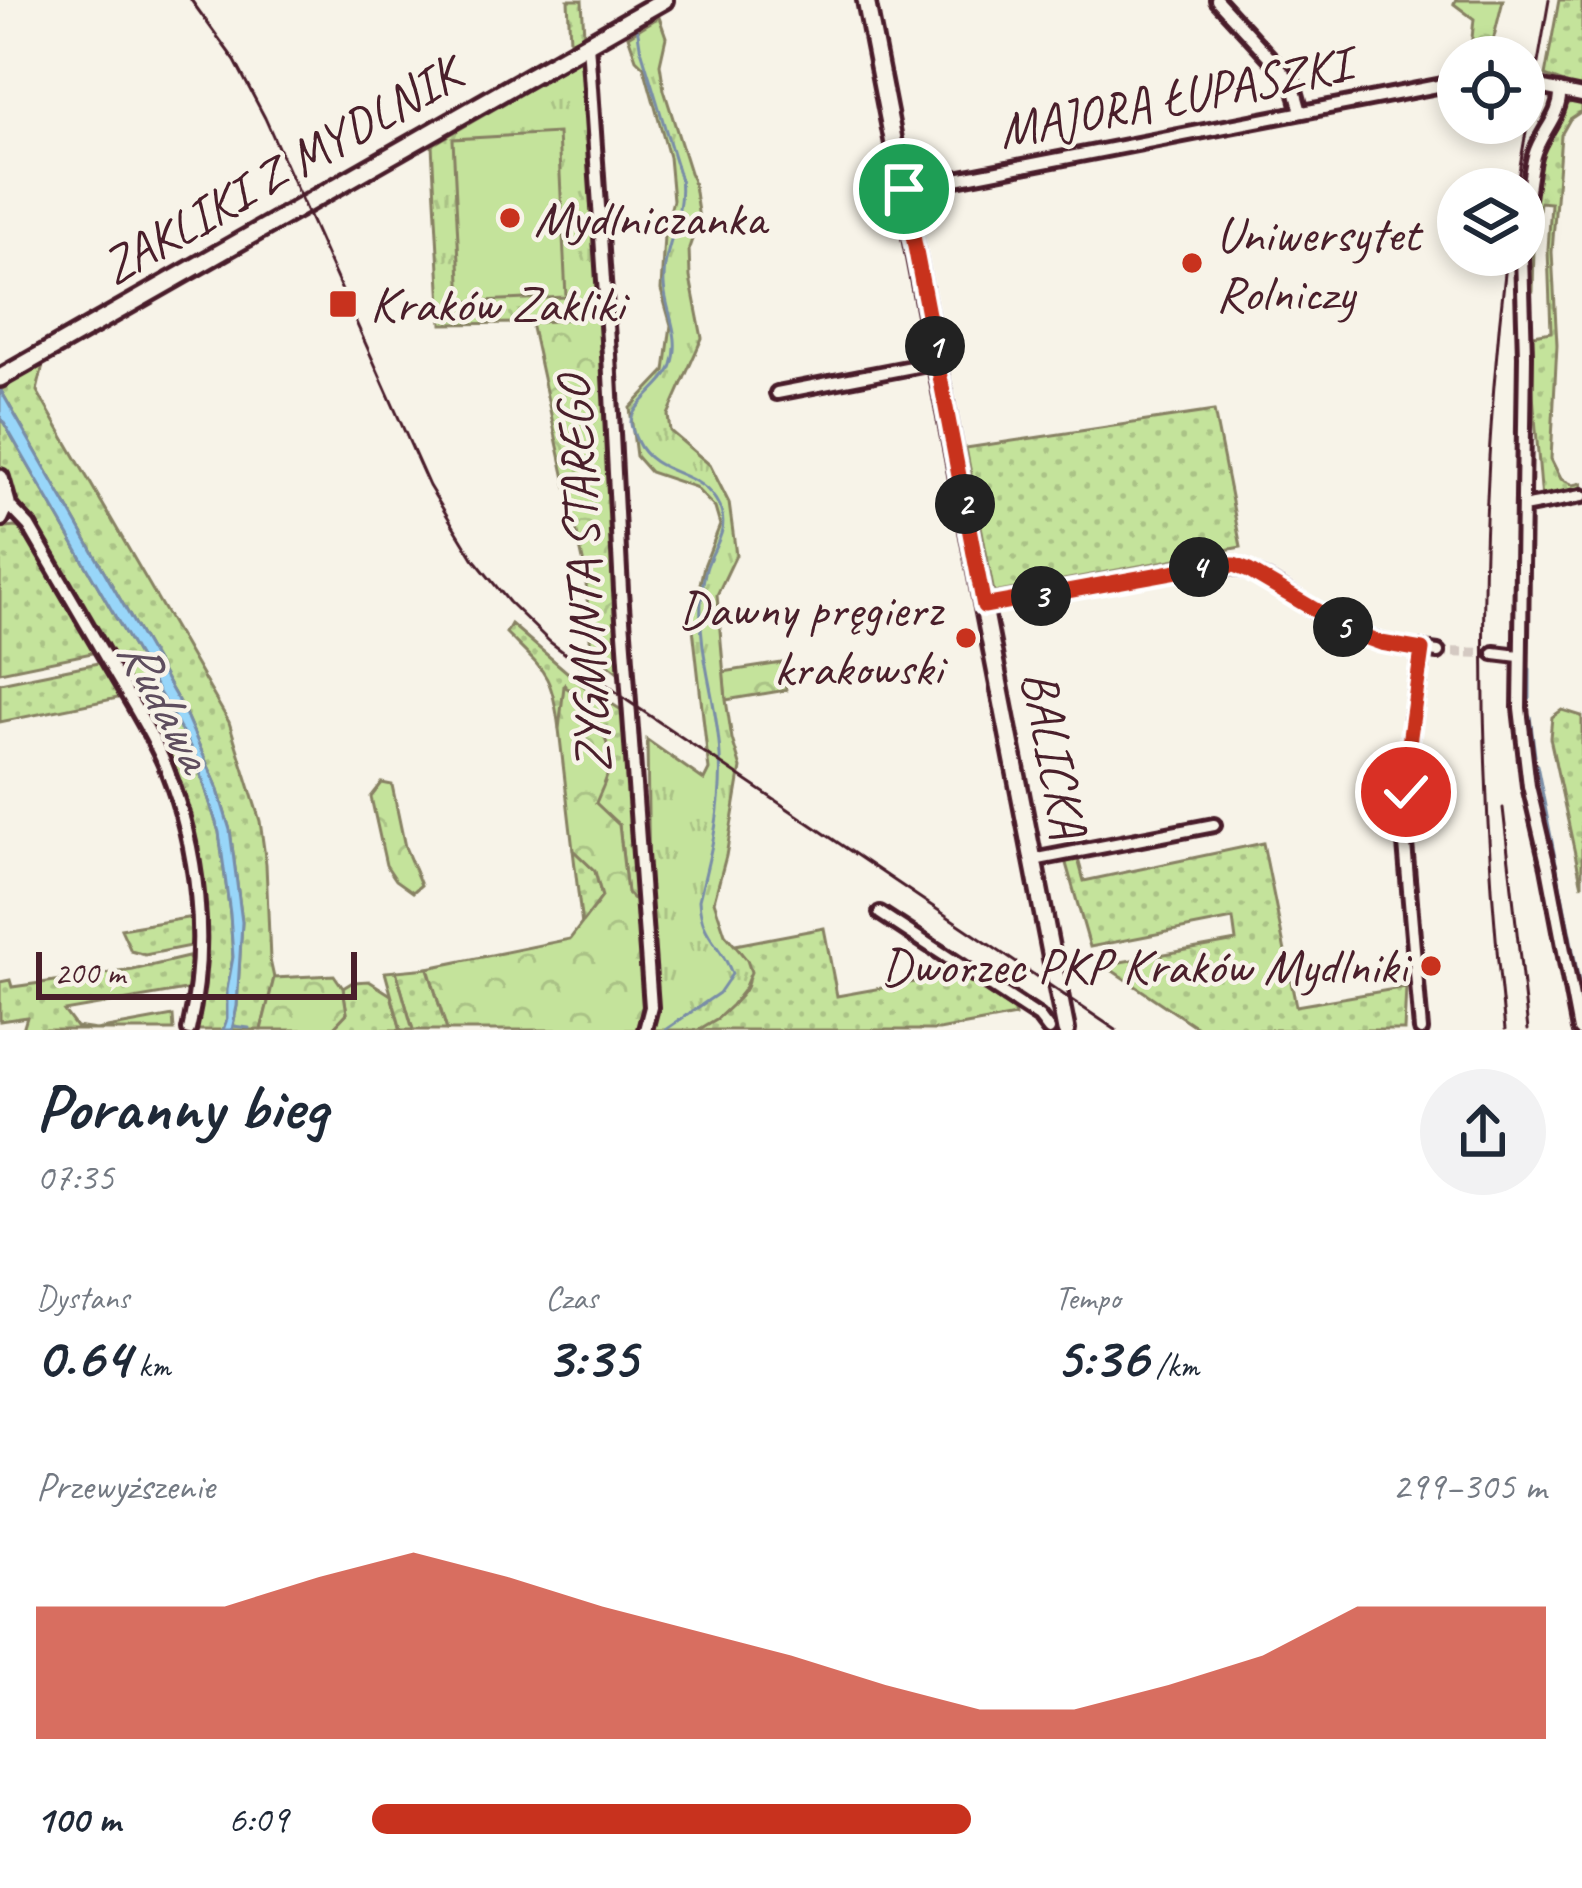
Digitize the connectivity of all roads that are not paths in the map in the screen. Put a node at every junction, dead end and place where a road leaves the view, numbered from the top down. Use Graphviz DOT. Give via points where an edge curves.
graph roads {
  1 [pos="664,0"];
  2 [pos="866,0"];
  3 [pos="1217,0"];
  4 [pos="588,43"];
  5 [pos="1437,86"];
  6 [pos="1545,88"];
  7 [pos="1560,91"];
  8 [pos="1582,95"];
  9 [pos="1301,112"];
  10 [pos="1532,168"];
  11 [pos="904,189"];
  12 [pos="1522,276"];
  13 [pos="938,362"];
  14 [pos="6,375"];
  15 [pos="777,392"];
  16 [pos="0,478"];
  17 [pos="1582,496"];
  18 [pos="1523,507"];
  19 [pos="4,510"];
  20 [pos="984,606"];
  21 [pos="1422,650"];
  22 [pos="1438,652"];
  23 [pos="1494,653"];
  24 [pos="1519,656"];
  25 [pos="1214,825"];
  26 [pos="1033,860"];
  27 [pos="880,913"];
  28 [pos="189,1030"];
  29 [pos="645,1030"];
  30 [pos="1049,1030"];
  31 [pos="1066,1030"];
  32 [pos="1421,1030"];
  33 [pos="1579,1030"];
  1 -- 4 [label="street, ZAKLIKI Z MYDLNIK"];
  2 -- 11 [label="street, BALICKA"];
  3 -- 9 [label="street" via="1294,83"];
  4 -- 14 [label="street, ZAKLIKI Z MYDLNIK"];
  4 -- 29 [label="street, ZYGMUNTA STAREGO" via="651,1007"];
  5 -- 9 [label="street, MAJORA ŁUPASZKI"];
  6 -- 7 [label="street"];
  7 -- 8 [label="street"];
  7 -- 10 [label="street"];
  9 -- 11 [label="street, MAJORA ŁUPASZKI"];
  11 -- 13 [label="street, BALICKA"];
  12 -- 18 [label="street"];
  13 -- 15 [label="street"];
  13 -- 20 [label="street, BALICKA"];
  16 -- 19 [label="street"];
  17 -- 18 [label="street"];
  18 -- 24 [label="street"];
  19 -- 28 [label="street" via="29,526 166,767 198,899"];
  20 -- 21 [label="street" via="1234,565 1356,634"];
  20 -- 26 [label="street, BALICKA"];
  21 -- 22 [label="street"];
  21 -- 32 [label="street" via="1404,832"];
  23 -- 24 [label="street"];
  24 -- 33 [label="street" via="1529,786"];
  25 -- 26 [label="street"];
  26 -- 31 [label="street, BALICKA"];
  27 -- 30 [label="street"];
}
